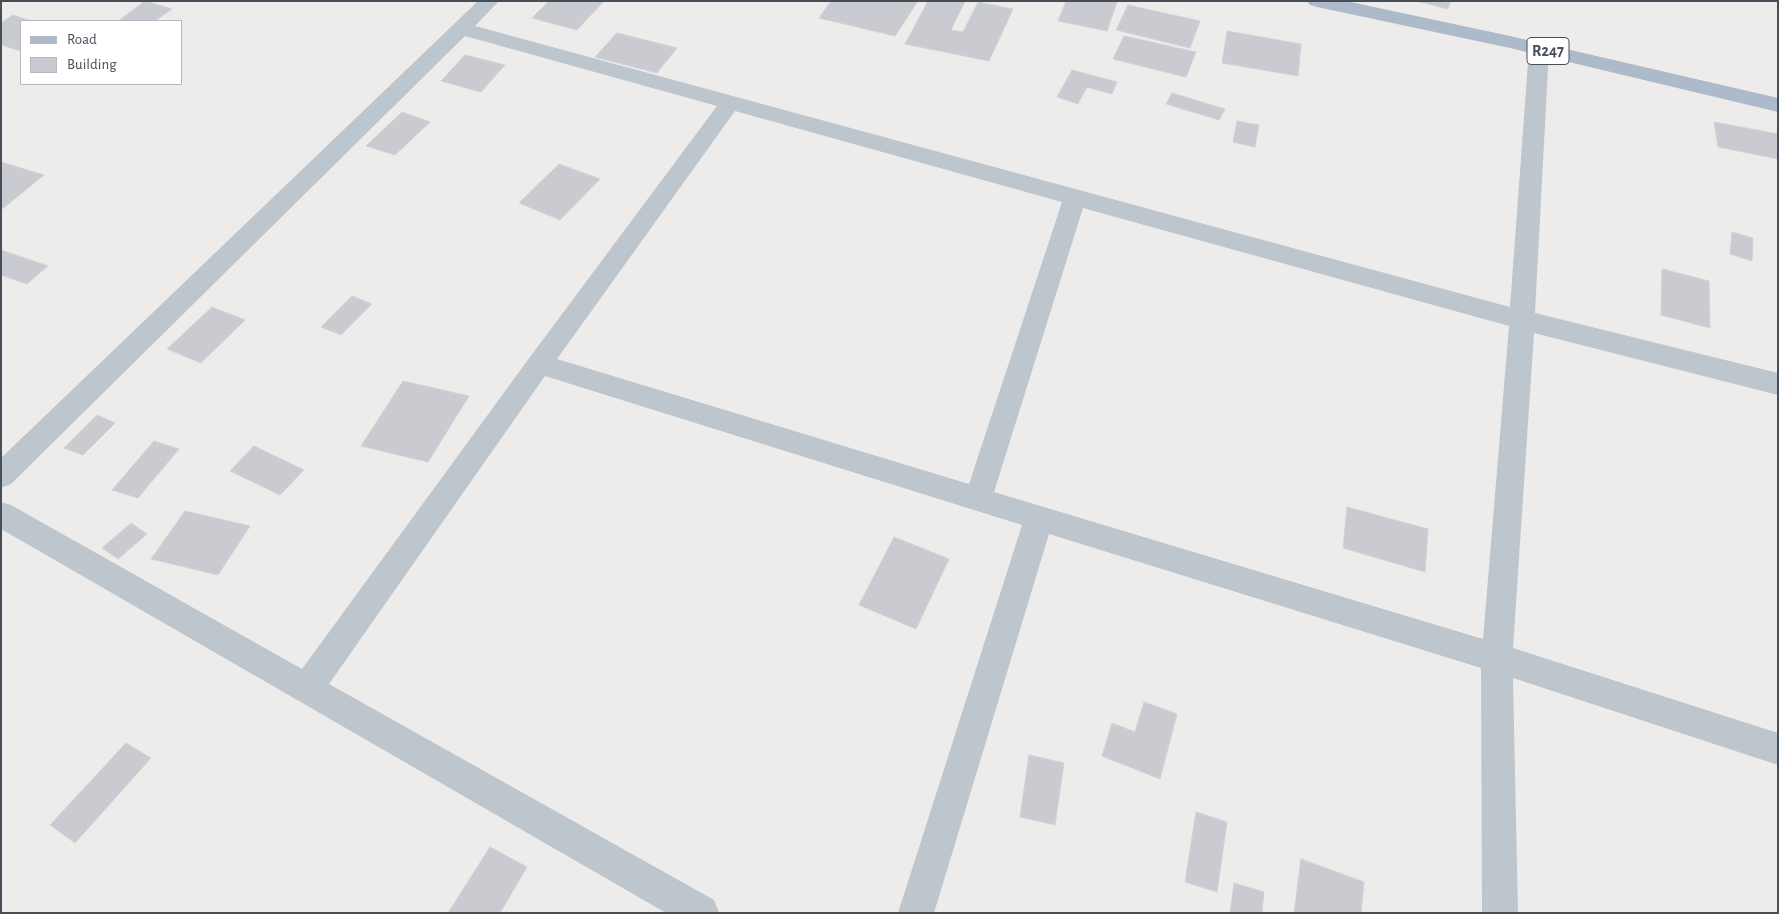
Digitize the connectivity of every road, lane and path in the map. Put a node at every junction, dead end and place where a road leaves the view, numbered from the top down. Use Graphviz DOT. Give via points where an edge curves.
graph roads {
  1 [pos="489,1"];
  2 [pos="1317,1"];
  3 [pos="460,28"];
  4 [pos="1539,49"];
  5 [pos="730,102"];
  6 [pos="1778,105"];
  7 [pos="1075,197"];
  8 [pos="1522,320"];
  9 [pos="539,364"];
  10 [pos="1778,384"];
  11 [pos="1,476"];
  12 [pos="978,499"];
  13 [pos="1,514"];
  14 [pos="1039,518"];
  15 [pos="1497,658"];
  16 [pos="307,688"];
  17 [pos="1778,749"];
  18 [pos="701,913"];
  19 [pos="916,913"];
  20 [pos="1500,913"];
  1 -- 3 [label="street"];
  2 -- 4 [label="main road, R247"];
  3 -- 5 [label="street"];
  3 -- 11 [label="street"];
  4 -- 6 [label="main road, R247"];
  4 -- 8 [label="street"];
  5 -- 7 [label="street"];
  5 -- 9 [label="street"];
  7 -- 8 [label="street"];
  7 -- 12 [label="street"];
  8 -- 10 [label="street"];
  8 -- 15 [label="street"];
  9 -- 12 [label="street"];
  9 -- 16 [label="street"];
  12 -- 14 [label="street"];
  13 -- 16 [label="street"];
  14 -- 15 [label="street"];
  14 -- 19 [label="street"];
  15 -- 17 [label="street"];
  15 -- 20 [label="street"];
  16 -- 18 [label="street"];
}
